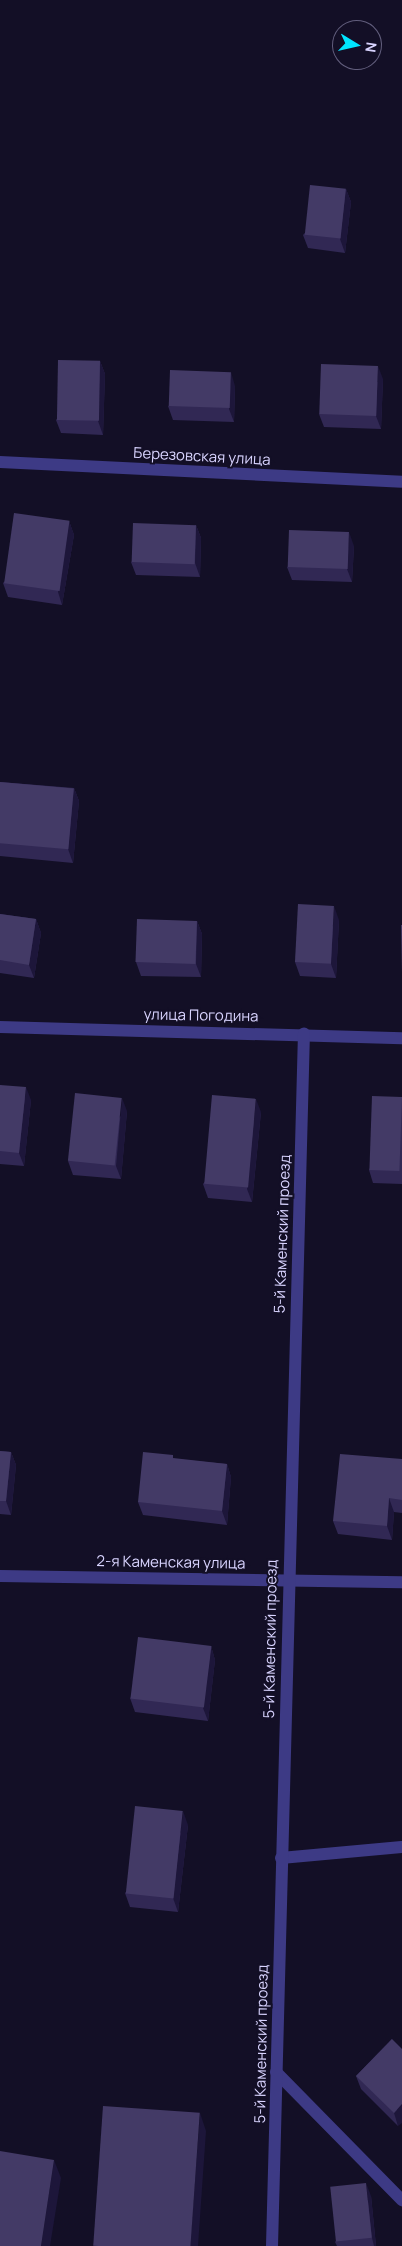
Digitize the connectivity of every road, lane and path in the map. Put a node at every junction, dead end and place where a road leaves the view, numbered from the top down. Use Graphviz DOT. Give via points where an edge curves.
graph roads {
  1 [pos="0,462"];
  2 [pos="402,482"];
  3 [pos="0,1027"];
  4 [pos="304,1033"];
  5 [pos="402,1038"];
  6 [pos="0,1576"];
  7 [pos="288,1580"];
  8 [pos="402,1582"];
  9 [pos="402,1847"];
  10 [pos="281,1858"];
  11 [pos="276,2072"];
  12 [pos="402,2200"];
  13 [pos="272,2246"];
  1 -- 2 [label="street, Березовская улица"];
  3 -- 4 [label="street, улица Погодина"];
  4 -- 5 [label="street, улица Погодина"];
  4 -- 7 [label="street, 5-й Каменский проезд"];
  6 -- 7 [label="street, 2-я Каменская улица"];
  7 -- 8 [label="street, 2-я Каменская улица"];
  7 -- 10 [label="street, 5-й Каменский проезд"];
  9 -- 10 [label="street"];
  10 -- 11 [label="street, 5-й Каменский проезд"];
  11 -- 12 [label="street"];
  11 -- 13 [label="street, 5-й Каменский проезд"];
}
